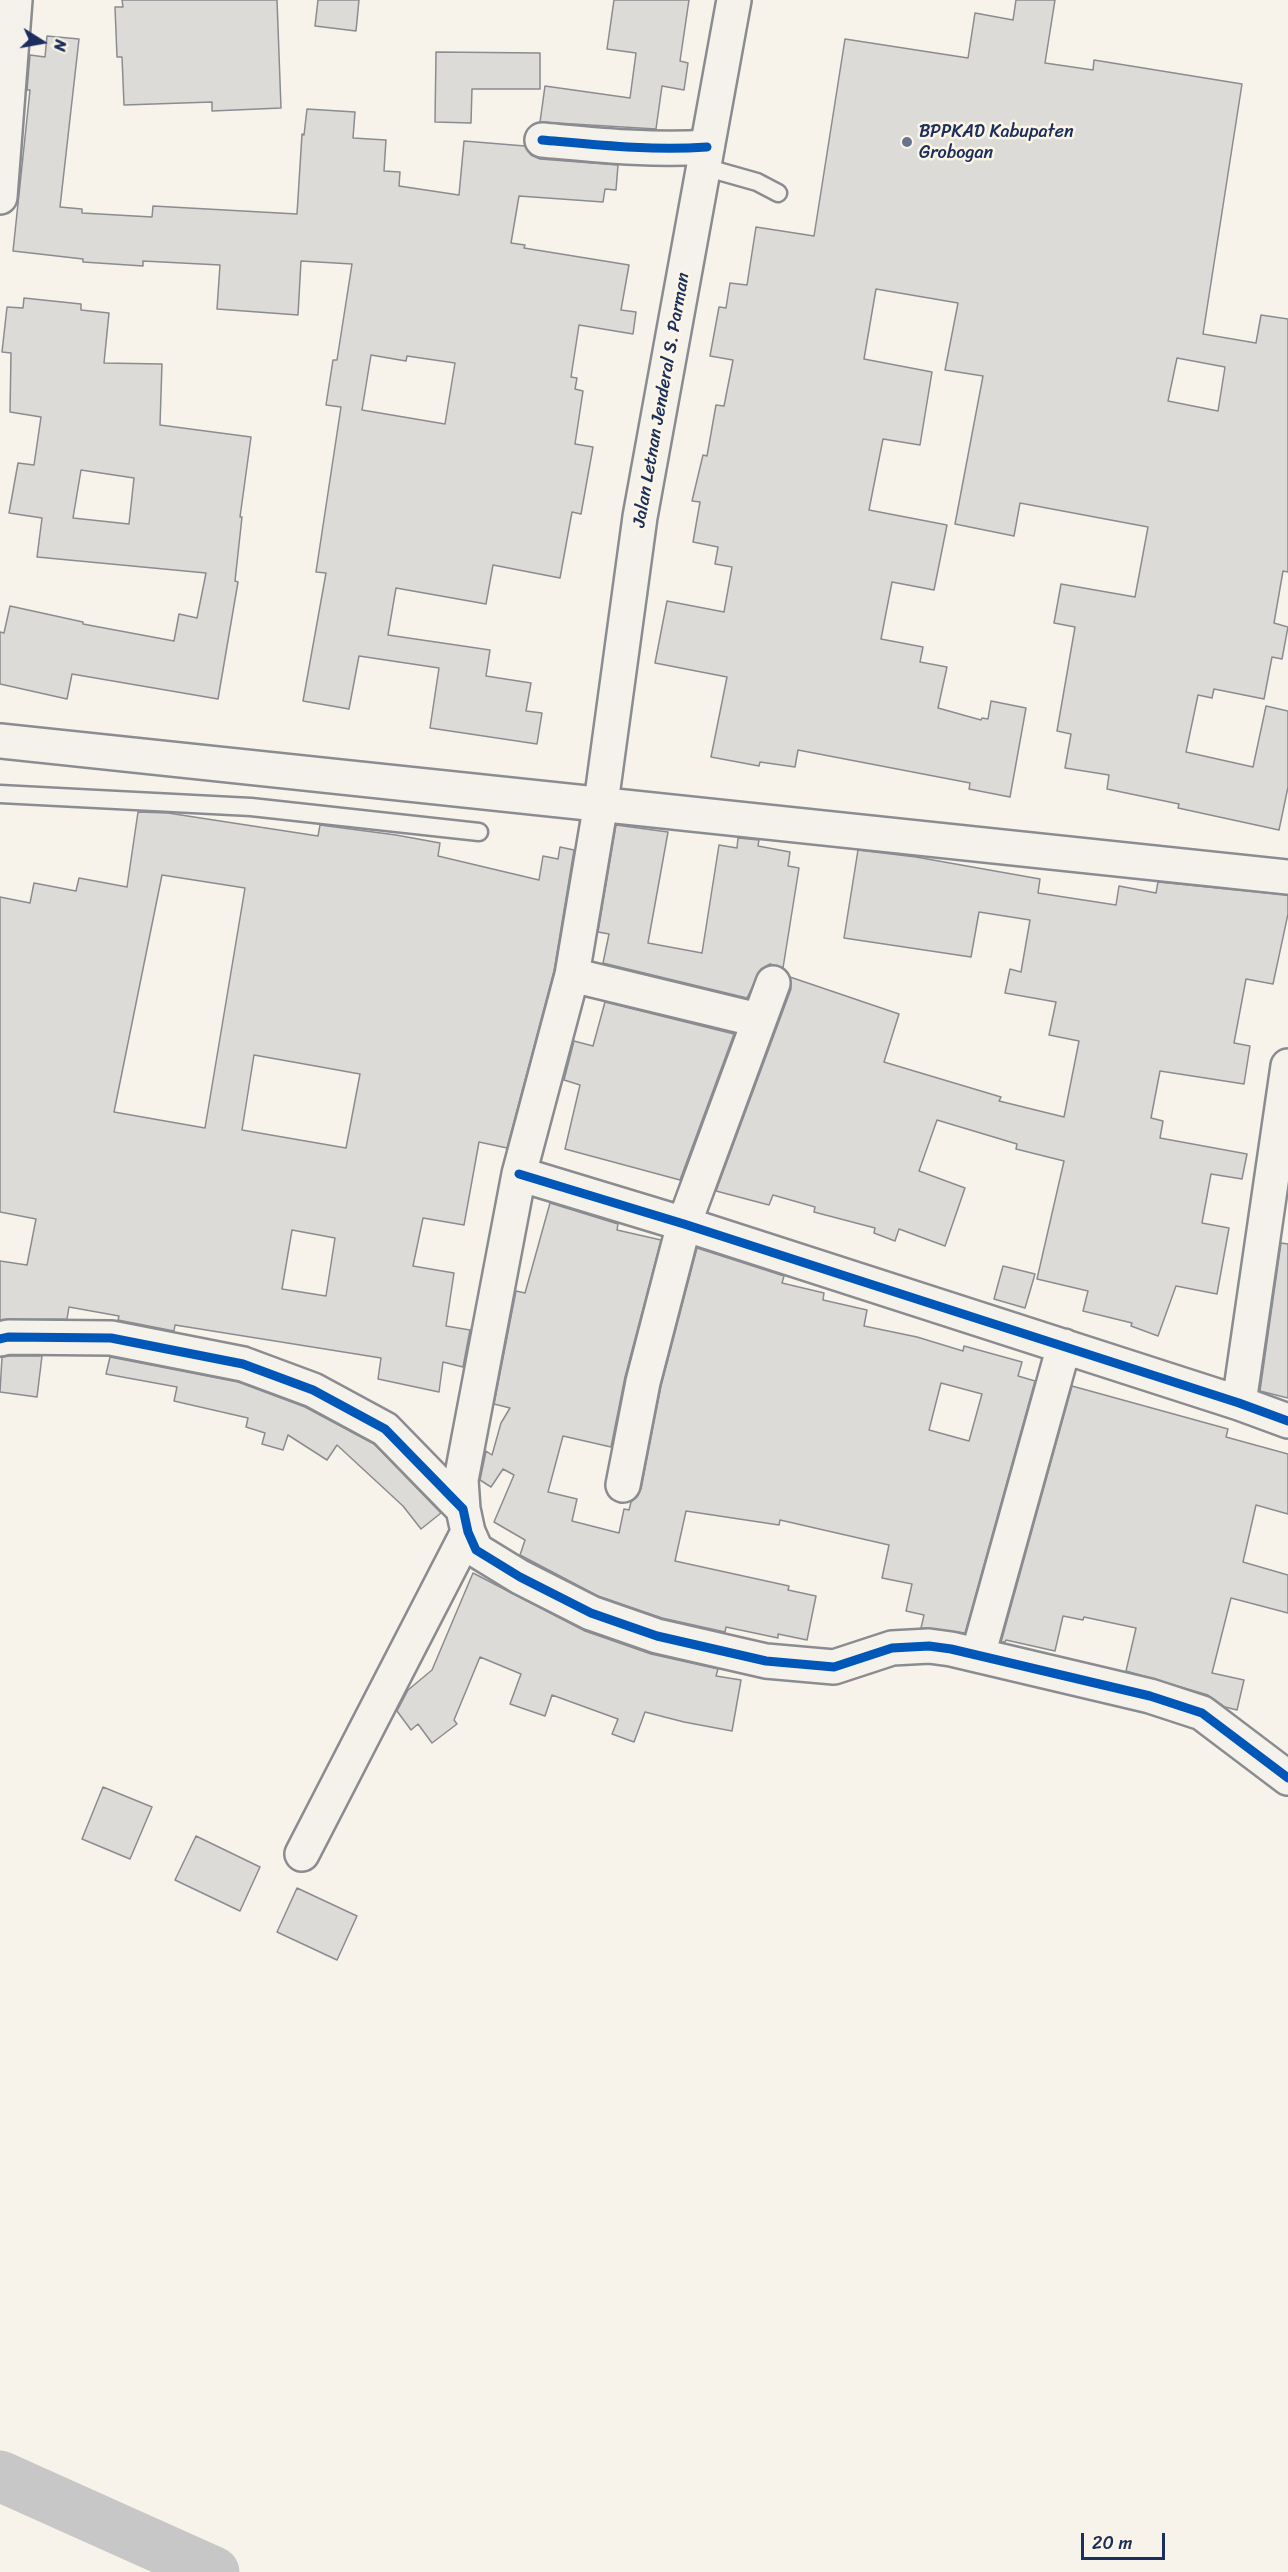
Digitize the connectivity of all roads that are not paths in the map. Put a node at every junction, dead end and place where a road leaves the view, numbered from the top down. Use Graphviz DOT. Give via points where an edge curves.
graph roads {
  1 [pos="15,0"];
  2 [pos="734,0"];
  3 [pos="542,140"];
  4 [pos="706,157"];
  5 [pos="778,193"];
  6 [pos="0,197"];
  7 [pos="0,741"];
  8 [pos="1,799"];
  9 [pos="601,802"];
  10 [pos="479,832"];
  11 [pos="1288,877"];
  12 [pos="572,975"];
  13 [pos="773,982"];
  14 [pos="758,1020"];
  15 [pos="1288,1066"];
  16 [pos="519,1174"];
  17 [pos="684,1224"];
  18 [pos="0,1339"];
  19 [pos="1064,1346"];
  20 [pos="1239,1403"];
  21 [pos="1288,1421"];
  22 [pos="623,1485"];
  23 [pos="466,1520"];
  24 [pos="978,1655"];
  25 [pos="1288,1778"];
  26 [pos="302,1854"];
  1 -- 6 [label="street"];
  2 -- 4 [label="street, Jalan Letnan Jenderal S. Parman"];
  3 -- 4 [label="street"];
  4 -- 5 [label="lane"];
  4 -- 9 [label="street, Jalan Letnan Jenderal S. Parman" via="640,517"];
  7 -- 9 [label="street"];
  8 -- 10 [label="lane" via="251,807"];
  9 -- 11 [label="street"];
  9 -- 12 [label="street, Jalan Letnan Jenderal S. Parman"];
  12 -- 14 [label="street"];
  12 -- 16 [label="street, Jalan Letnan Jenderal S. Parman"];
  13 -- 14 [label="street"];
  14 -- 17 [label="street"];
  15 -- 20 [label="street"];
  16 -- 17 [label="street"];
  16 -- 23 [label="street, Jalan Letnan Jenderal S. Parman" via="461,1480"];
  17 -- 19 [label="street"];
  17 -- 22 [label="street" via="643,1382"];
  18 -- 23 [label="street" via="111,1338 243,1364 303,1386 385,1429"];
  19 -- 20 [label="street"];
  19 -- 24 [label="street"];
  20 -- 21 [label="street"];
  23 -- 24 [label="street" via="476,1550 520,1577 591,1613 657,1636 766,1661 834,1667 892,1648 929,1646"];
  23 -- 26 [label="street"];
  24 -- 25 [label="street" via="1150,1695 1202,1713"];
}
